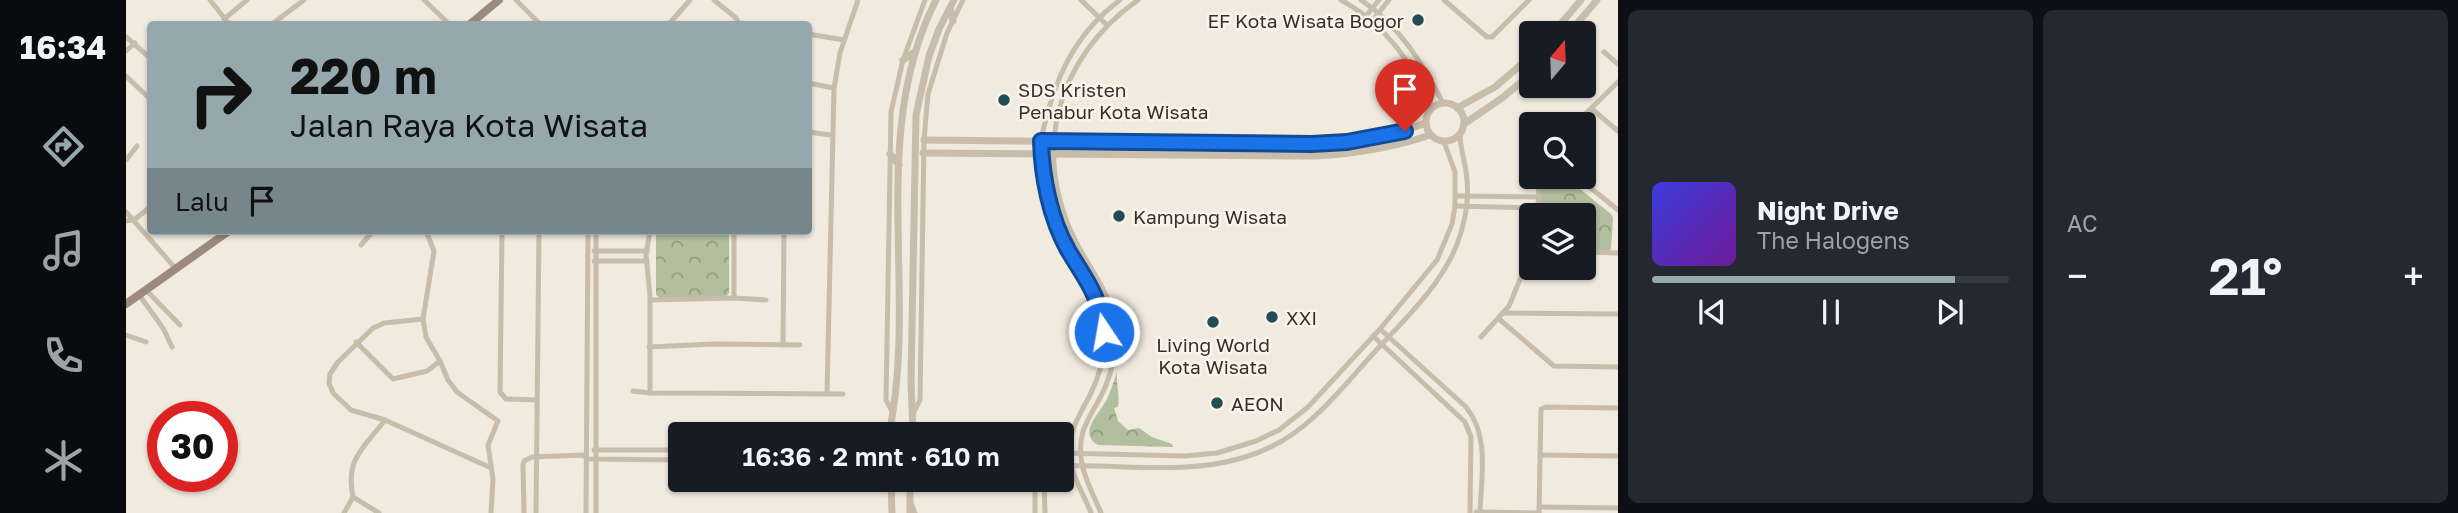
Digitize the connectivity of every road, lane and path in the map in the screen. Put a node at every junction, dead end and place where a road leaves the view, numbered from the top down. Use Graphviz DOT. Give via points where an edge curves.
graph roads {
  1 [pos="210,0"];
  2 [pos="247,0"];
  3 [pos="304,0"];
  4 [pos="424,0"];
  5 [pos="499,0"];
  6 [pos="516,0"];
  7 [pos="690,0"];
  8 [pos="714,0"];
  9 [pos="858,0"];
  10 [pos="925,0"];
  11 [pos="936,0"];
  12 [pos="963,0"];
  13 [pos="1081,0"];
  14 [pos="1120,0"];
  15 [pos="1139,0"];
  16 [pos="1341,0"];
  17 [pos="1361,0"];
  18 [pos="1379,0"];
  19 [pos="1390,0"];
  20 [pos="1444,0"];
  21 [pos="1581,0"];
  22 [pos="1597,0"];
  23 [pos="1525,2"];
  24 [pos="952,4"];
  25 [pos="1373,8"];
  26 [pos="1379,13"];
  27 [pos="1366,16"];
  28 [pos="1099,17"];
  29 [pos="225,21"];
  30 [pos="227,21"];
  31 [pos="276,21"];
  32 [pos="446,21"];
  33 [pos="474,21"];
  34 [pos="537,21"];
  35 [pos="672,21"];
  36 [pos="737,21"];
  37 [pos="953,21"];
  38 [pos="1372,21"];
  39 [pos="1563,21"];
  40 [pos="1579,21"];
  41 [pos="1107,25"];
  42 [pos="812,35"];
  43 [pos="126,37"];
  44 [pos="844,40"];
  45 [pos="135,43"];
  46 [pos="126,51"];
  47 [pos="915,52"];
  48 [pos="1604,52"];
  49 [pos="147,55"];
  50 [pos="903,60"];
  51 [pos="1618,64"];
  52 [pos="1519,66"];
  53 [pos="126,76"];
  54 [pos="1618,82"];
  55 [pos="1519,83"];
  56 [pos="812,84"];
  57 [pos="834,88"];
  58 [pos="147,96"];
  59 [pos="1443,103"];
  60 [pos="1433,108"];
  61 [pos="1457,108"];
  62 [pos="1592,109"];
  63 [pos="1589,112"];
  64 [pos="1426,122"];
  65 [pos="1464,124"];
  66 [pos="1618,131"];
  67 [pos="812,133"];
  68 [pos="1460,134"];
  69 [pos="831,135"];
  70 [pos="1430,135"];
  71 [pos="924,139"];
  72 [pos="1041,141"];
  73 [pos="1054,141"];
  74 [pos="1444,142"];
  75 [pos="1253,143"];
  76 [pos="138,146"];
  77 [pos="923,153"];
  78 [pos="1041,153"];
  79 [pos="1054,153"];
  80 [pos="890,155"];
  81 [pos="1253,155"];
  82 [pos="126,160"];
  83 [pos="899,165"];
  84 [pos="1539,189"];
  85 [pos="1592,189"];
  86 [pos="1467,195"];
  87 [pos="1456,196"];
  88 [pos="1539,197"];
  89 [pos="1538,203"];
  90 [pos="1455,206"];
  91 [pos="1466,206"];
  92 [pos="147,209"];
  93 [pos="1519,210"];
  94 [pos="1618,210"];
  95 [pos="126,212"];
  96 [pos="134,219"];
  97 [pos="126,221"];
  98 [pos="147,234"];
  99 [pos="147,235"];
  100 [pos="223,235"];
  101 [pos="370,235"];
  102 [pos="428,235"];
  103 [pos="502,235"];
  104 [pos="539,235"];
  105 [pos="588,235"];
  106 [pos="596,235"];
  107 [pos="649,235"];
  108 [pos="734,235"];
  109 [pos="784,235"];
  110 [pos="361,246"];
  111 [pos="588,251"];
  112 [pos="596,251"];
  113 [pos="647,251"];
  114 [pos="1596,252"];
  115 [pos="1618,253"];
  116 [pos="588,261"];
  117 [pos="597,261"];
  118 [pos="647,261"];
  119 [pos="176,269"];
  120 [pos="1521,280"];
  121 [pos="143,293"];
  122 [pos="734,298"];
  123 [pos="650,300"];
  124 [pos="766,300"];
  125 [pos="126,304"];
  126 [pos="1503,313"];
  127 [pos="1618,314"];
  128 [pos="423,319"];
  129 [pos="1499,319"];
  130 [pos="180,325"];
  131 [pos="1380,329"];
  132 [pos="126,335"];
  133 [pos="1373,336"];
  134 [pos="1388,337"];
  135 [pos="1481,337"];
  136 [pos="146,342"];
  137 [pos="356,342"];
  138 [pos="1382,343"];
  139 [pos="783,345"];
  140 [pos="800,345"];
  141 [pos="173,347"];
  142 [pos="649,348"];
  143 [pos="440,360"];
  144 [pos="1618,367"];
  145 [pos="633,391"];
  146 [pos="650,393"];
  147 [pos="827,394"];
  148 [pos="844,394"];
  149 [pos="537,400"];
  150 [pos="1618,408"];
  151 [pos="914,412"];
  152 [pos="893,414"];
  153 [pos="385,420"];
  154 [pos="892,422"];
  155 [pos="913,422"];
  156 [pos="1074,424"];
  157 [pos="596,450"];
  158 [pos="668,450"];
  159 [pos="1074,452"];
  160 [pos="1081,452"];
  161 [pos="586,455"];
  162 [pos="1540,455"];
  163 [pos="536,456"];
  164 [pos="1618,456"];
  165 [pos="596,459"];
  166 [pos="668,460"];
  167 [pos="1074,466"];
  168 [pos="1082,466"];
  169 [pos="489,467"];
  170 [pos="1074,473"];
  171 [pos="889,492"];
  172 [pos="910,492"];
  173 [pos="1035,492"];
  174 [pos="1044,492"];
  175 [pos="353,497"];
  176 [pos="1618,508"];
  177 [pos="1539,511"];
  178 [pos="891,512"];
  179 [pos="1470,512"];
  180 [pos="1480,512"];
  181 [pos="344,513"];
  182 [pos="379,513"];
  183 [pos="491,513"];
  184 [pos="524,513"];
  185 [pos="536,513"];
  186 [pos="586,513"];
  187 [pos="596,513"];
  188 [pos="913,513"];
  189 [pos="1035,513"];
  190 [pos="1045,513"];
  191 [pos="1091,513"];
  192 [pos="1101,513"];
  1 -- 29 [label="street"];
  2 -- 30 [label="street"];
  3 -- 31 [label="street"];
  4 -- 32 [label="street"];
  5 -- 33 [label="main road"];
  6 -- 34 [label="street"];
  7 -- 35 [label="street"];
  8 -- 36 [label="street"];
  9 -- 44 [label="street"];
  10 -- 50 [label="street"];
  11 -- 47 [label="street"];
  12 -- 37 [label="street"];
  13 -- 28 [label="street"];
  14 -- 28 [label="street"];
  15 -- 41 [label="street"];
  16 -- 27 [label="street"];
  17 -- 25 [label="street"];
  18 -- 25 [label="street"];
  19 -- 26 [label="street"];
  20 -- 23 [label="street" via="1487,37 1496,35"];
  21 -- 39 [label="street"];
  22 -- 40 [label="street"];
  24 -- 37 [label="street"];
  24 -- 151 [label="street" via="929,56 916,115"];
  25 -- 26 [label="street"];
  25 -- 27 [label="street"];
  26 -- 38 [label="street"];
  26 -- 59 [label="street" via="1418,56"];
  27 -- 38 [label="street"];
  28 -- 41 [label="street"];
  28 -- 72 [label="street" via="1063,66"];
  37 -- 71 [label="street" via="932,80"];
  38 -- 60 [label="street" via="1410,64"];
  41 -- 73 [label="street" via="1069,78"];
  42 -- 44 [label="street"];
  43 -- 45 [label="street"];
  44 -- 57 [label="street"];
  45 -- 46 [label="street"];
  45 -- 49 [label="street"];
  47 -- 50 [label="street"];
  47 -- 83 [label="street" via="901,113"];
  48 -- 51 [label="street"];
  50 -- 80 [label="street" via="891,112"];
  52 -- 61 [label="street" via="1495,87"];
  53 -- 58 [label="street"];
  54 -- 62 [label="street"];
  55 -- 65 [label="street"];
  56 -- 57 [label="street"];
  57 -- 69 [label="street"];
  59 -- 60 [label="street"];
  59 -- 61 [label="street"];
  60 -- 64 [label="street"];
  61 -- 65 [label="street"];
  62 -- 63 [label="street"];
  62 -- 66 [label="street"];
  64 -- 70 [label="street"];
  64 -- 75 [label="street" via="1405,131 1347,142"];
  65 -- 68 [label="street"];
  67 -- 69 [label="street"];
  68 -- 74 [label="street"];
  68 -- 86 [label="street"];
  69 -- 147 [label="street"];
  70 -- 74 [label="street"];
  70 -- 81 [label="street" via="1348,155"];
  71 -- 72 [label="street"];
  71 -- 77 [label="street"];
  72 -- 73 [label="street"];
  72 -- 78 [label="street"];
  73 -- 75 [label="street"];
  73 -- 79 [label="street"];
  74 -- 87 [label="street" via="1455,172"];
  75 -- 81 [label="street"];
  76 -- 82 [label="street"];
  77 -- 78 [label="street"];
  77 -- 151 [label="street" via="920,400"];
  78 -- 79 [label="street"];
  78 -- 156 [label="street" via="1059,229 1102,313 1100,369"];
  79 -- 81 [label="street"];
  79 -- 160 [label="street" via="1059,204 1104,288 1113,316 1111,371 1085,422"];
  80 -- 83 [label="street"];
  80 -- 152 [label="street" via="886,400"];
  83 -- 152 [label="street"];
  84 -- 88 [label="street"];
  85 -- 94 [label="street"];
  86 -- 87 [label="street"];
  86 -- 88 [label="street"];
  86 -- 91 [label="street"];
  87 -- 90 [label="street"];
  88 -- 89 [label="street"];
  90 -- 91 [label="street"];
  90 -- 131 [label="street" via="1437,260"];
  91 -- 93 [label="street"];
  91 -- 134 [label="street" via="1463,228 1448,265"];
  92 -- 96 [label="street"];
  95 -- 96 [label="street"];
  96 -- 97 [label="street"];
  96 -- 98 [label="street"];
  99 -- 119 [label="street"];
  100 -- 119 [label="main road"];
  101 -- 110 [label="street"];
  102 -- 128 [label="street" via="434,251"];
  103 -- 149 [label="street" via="500,392 506,399"];
  104 -- 149 [label="street"];
  105 -- 111 [label="street"];
  106 -- 112 [label="street"];
  107 -- 113 [label="street"];
  108 -- 122 [label="street"];
  109 -- 139 [label="street"];
  111 -- 112 [label="street"];
  111 -- 116 [label="street"];
  112 -- 113 [label="street"];
  112 -- 117 [label="street"];
  113 -- 118 [label="street"];
  114 -- 115 [label="street"];
  116 -- 117 [label="street"];
  116 -- 161 [label="street"];
  117 -- 118 [label="street"];
  117 -- 157 [label="street"];
  118 -- 123 [label="street"];
  119 -- 121 [label="main road"];
  120 -- 126 [label="street"];
  121 -- 125 [label="main road"];
  121 -- 130 [label="street"];
  121 -- 141 [label="street"];
  122 -- 123 [label="street"];
  122 -- 124 [label="street"];
  123 -- 142 [label="street"];
  126 -- 127 [label="street"];
  126 -- 129 [label="street"];
  128 -- 137 [label="street" via="384,323"];
  128 -- 143 [label="street" via="426,337"];
  129 -- 135 [label="street"];
  129 -- 144 [label="street" via="1554,366"];
  131 -- 133 [label="street"];
  131 -- 134 [label="street"];
  132 -- 136 [label="street"];
  133 -- 138 [label="street"];
  133 -- 160 [label="street" via="1308,407 1279,430 1248,444 1185,456"];
  134 -- 138 [label="street"];
  134 -- 180 [label="street" via="1475,417 1481,436"];
  137 -- 143 [label="street" via="393,379 427,371"];
  137 -- 153 [label="street" via="330,374 329,383 351,410"];
  138 -- 168 [label="street" via="1315,416 1264,450 1219,464 1185,467"];
  138 -- 179 [label="street" via="1465,422 1471,437"];
  139 -- 140 [label="street"];
  139 -- 142 [label="street"];
  142 -- 146 [label="street"];
  143 -- 169 [label="street" via="457,391 498,421 488,445"];
  145 -- 146 [label="street"];
  146 -- 147 [label="street"];
  147 -- 148 [label="street"];
  149 -- 163 [label="street"];
  150 -- 162 [label="street" via="1541,409"];
  151 -- 155 [label="street"];
  152 -- 154 [label="street"];
  153 -- 169 [label="street"];
  153 -- 175 [label="street" via="356,456 351,472"];
  157 -- 158 [label="street"];
  157 -- 161 [label="street"];
  157 -- 165 [label="street"];
  159 -- 160 [label="street"];
  160 -- 168 [label="street"];
  161 -- 163 [label="street"];
  161 -- 165 [label="street"];
  161 -- 186 [label="street"];
  162 -- 164 [label="street"];
  162 -- 177 [label="street"];
  163 -- 184 [label="street" via="523,465"];
  163 -- 185 [label="street"];
  165 -- 166 [label="street"];
  165 -- 187 [label="street"];
  167 -- 168 [label="street"];
  168 -- 192 [label="street"];
  169 -- 183 [label="street"];
  170 -- 191 [label="street"];
  171 -- 178 [label="street"];
  172 -- 188 [label="street"];
  173 -- 189 [label="street"];
  174 -- 190 [label="street"];
  175 -- 181 [label="street"];
  175 -- 182 [label="street"];
  176 -- 177 [label="street"];
  177 -- 180 [label="street"];
  179 -- 180 [label="street"];
}
